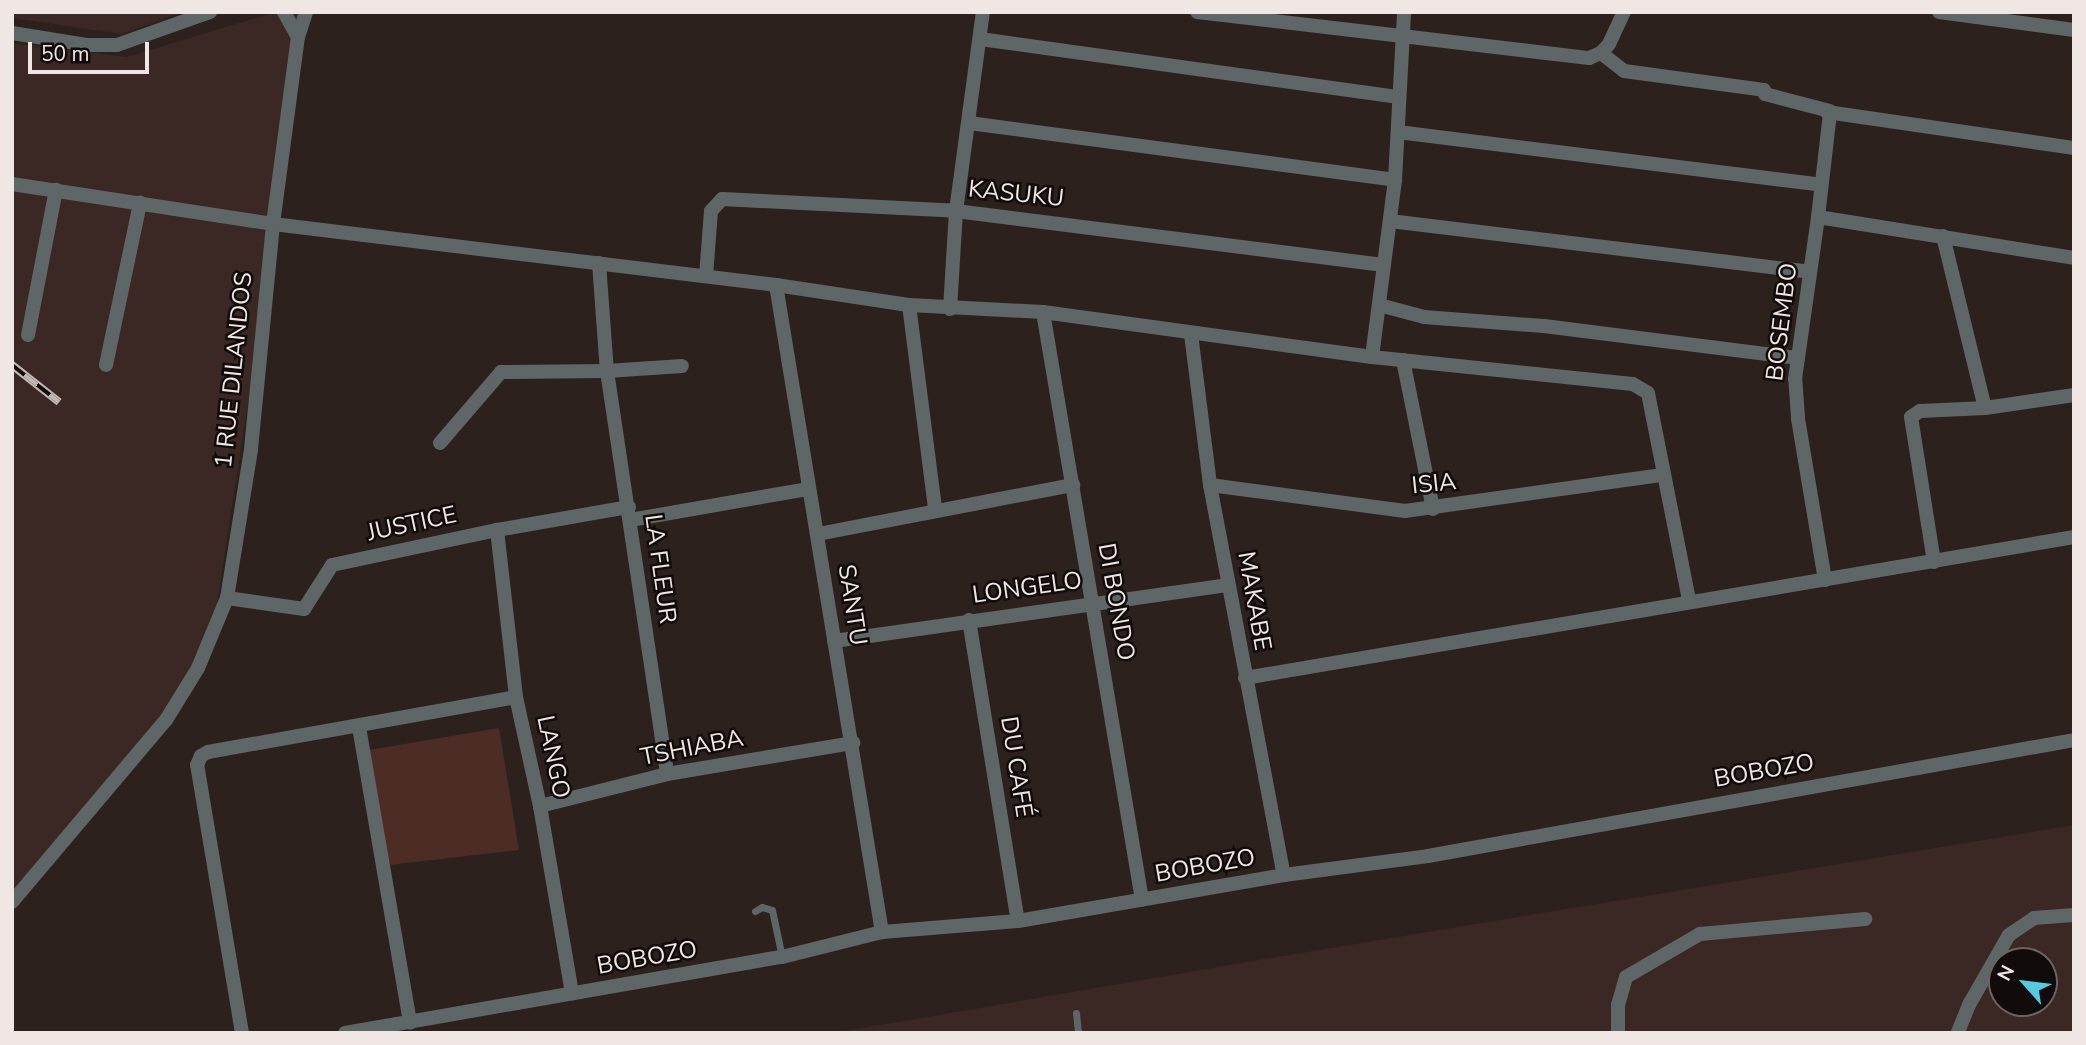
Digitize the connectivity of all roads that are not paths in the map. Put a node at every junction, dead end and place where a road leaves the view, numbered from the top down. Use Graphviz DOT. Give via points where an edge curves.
graph roads {
  1 [pos="210,12"];
  2 [pos="284,12"];
  3 [pos="306,12"];
  4 [pos="983,12"];
  5 [pos="1197,12"];
  6 [pos="1404,12"];
  7 [pos="1624,12"];
  8 [pos="1939,12"];
  9 [pos="2074,30"];
  10 [pos="12,33"];
  11 [pos="298,37"];
  12 [pos="1401,37"];
  13 [pos="980,39"];
  14 [pos="1601,53"];
  15 [pos="1399,97"];
  16 [pos="1828,111"];
  17 [pos="969,123"];
  18 [pos="1398,132"];
  19 [pos="2074,148"];
  20 [pos="1395,180"];
  21 [pos="12,184"];
  22 [pos="1821,185"];
  23 [pos="56,190"];
  24 [pos="140,203"];
  25 [pos="956,211"];
  26 [pos="1818,217"];
  27 [pos="1390,221"];
  28 [pos="272,224"];
  29 [pos="1943,236"];
  30 [pos="2074,258"];
  31 [pos="599,263"];
  32 [pos="1384,265"];
  33 [pos="1810,272"];
  34 [pos="706,276"];
  35 [pos="776,285"];
  36 [pos="909,305"];
  37 [pos="1379,305"];
  38 [pos="950,309"];
  39 [pos="1043,312"];
  40 [pos="1191,334"];
  41 [pos="28,335"];
  42 [pos="1372,357"];
  43 [pos="1798,358"];
  44 [pos="1403,360"];
  45 [pos="106,365"];
  46 [pos="682,366"];
  47 [pos="607,371"];
  48 [pos="2074,395"];
  49 [pos="1985,408"];
  50 [pos="440,443"];
  51 [pos="1662,475"];
  52 [pos="1073,485"];
  53 [pos="1210,485"];
  54 [pos="807,489"];
  55 [pos="935,509"];
  56 [pos="1433,509"];
  57 [pos="629,514"];
  58 [pos="497,530"];
  59 [pos="818,534"];
  60 [pos="2074,537"];
  61 [pos="1934,562"];
  62 [pos="1825,580"];
  63 [pos="1227,585"];
  64 [pos="228,598"];
  65 [pos="1689,600"];
  66 [pos="1093,601"];
  67 [pos="969,620"];
  68 [pos="834,641"];
  69 [pos="1245,678"];
  70 [pos="516,697"];
  71 [pos="359,727"];
  72 [pos="2074,740"];
  73 [pos="853,743"];
  74 [pos="667,774"];
  75 [pos="541,806"];
  76 [pos="1284,875"];
  77 [pos="1142,900"];
  78 [pos="12,902"];
  79 [pos="755,911"];
  80 [pos="2074,915"];
  81 [pos="1866,919"];
  82 [pos="1018,921"];
  83 [pos="882,932"];
  84 [pos="782,957"];
  85 [pos="572,993"];
  86 [pos="1076,1013"];
  87 [pos="410,1023"];
  88 [pos="1958,1032"];
  89 [pos="242,1033"];
  90 [pos="345,1033"];
  91 [pos="1078,1033"];
  92 [pos="1618,1033"];
  1 -- 10 [label="street" via="117,45"];
  2 -- 11 [label="street"];
  3 -- 11 [label="street, 1 RUE DILANDOS"];
  4 -- 13 [label="street"];
  5 -- 12 [label="street"];
  6 -- 12 [label="street"];
  7 -- 14 [label="street"];
  8 -- 9 [label="street"];
  11 -- 28 [label="street, 1 RUE DILANDOS"];
  12 -- 14 [label="street" via="1589,58"];
  12 -- 15 [label="street"];
  13 -- 15 [label="street"];
  13 -- 17 [label="street"];
  14 -- 16 [label="street" via="1624,71 1764,90"];
  15 -- 18 [label="street"];
  16 -- 19 [label="street"];
  16 -- 22 [label="street, BOSEMBO"];
  17 -- 20 [label="street"];
  17 -- 25 [label="street"];
  18 -- 20 [label="street"];
  18 -- 22 [label="street"];
  20 -- 27 [label="street"];
  21 -- 23 [label="street"];
  22 -- 26 [label="street, BOSEMBO"];
  23 -- 24 [label="street"];
  23 -- 41 [label="street"];
  24 -- 28 [label="street"];
  24 -- 45 [label="street"];
  25 -- 32 [label="street, KASUKU"];
  25 -- 34 [label="street, KASUKU" via="722,199 712,211"];
  25 -- 38 [label="street"];
  26 -- 29 [label="street"];
  26 -- 33 [label="street, BOSEMBO"];
  27 -- 32 [label="street"];
  27 -- 33 [label="street"];
  28 -- 31 [label="street"];
  28 -- 64 [label="street, 1 RUE DILANDOS" via="251,449"];
  29 -- 30 [label="street"];
  29 -- 49 [label="street"];
  31 -- 34 [label="street"];
  31 -- 47 [label="street, LA FLEUR"];
  32 -- 37 [label="street"];
  33 -- 43 [label="street, BOSEMBO"];
  34 -- 35 [label="street"];
  35 -- 36 [label="street"];
  35 -- 54 [label="street, SANTU"];
  36 -- 38 [label="street"];
  36 -- 55 [label="street"];
  37 -- 42 [label="street"];
  37 -- 43 [label="street" via="1424,317 1544,326"];
  38 -- 39 [label="street"];
  39 -- 40 [label="street"];
  39 -- 52 [label="street, DI BONDO"];
  40 -- 42 [label="street"];
  40 -- 53 [label="street, MAKABE"];
  42 -- 44 [label="street"];
  43 -- 62 [label="street, BOSEMBO" via="1798,418"];
  44 -- 51 [label="street" via="1633,384 1648,393"];
  44 -- 56 [label="street"];
  46 -- 47 [label="street"];
  47 -- 50 [label="street" via="501,372"];
  47 -- 57 [label="street, LA FLEUR"];
  48 -- 49 [label="street"];
  49 -- 61 [label="street" via="1920,411 1911,417"];
  51 -- 56 [label="street, ISIA"];
  51 -- 65 [label="street"];
  52 -- 55 [label="street"];
  52 -- 66 [label="street, DI BONDO"];
  53 -- 56 [label="street, ISIA" via="1405,511"];
  53 -- 63 [label="street, MAKABE"];
  54 -- 57 [label="street, JUSTICE"];
  54 -- 59 [label="street, SANTU"];
  55 -- 59 [label="street"];
  57 -- 58 [label="street, JUSTICE"];
  57 -- 74 [label="street, LA FLEUR"];
  58 -- 64 [label="street, JUSTICE" via="332,565 304,609"];
  58 -- 70 [label="street, LANGO"];
  59 -- 68 [label="street, SANTU"];
  60 -- 61 [label="street"];
  61 -- 62 [label="street"];
  62 -- 65 [label="street"];
  63 -- 66 [label="street, LONGELO"];
  63 -- 69 [label="street, MAKABE"];
  64 -- 78 [label="street, 1 RUE DILANDOS" via="198,668 166,720"];
  65 -- 69 [label="street"];
  66 -- 67 [label="street, LONGELO"];
  66 -- 77 [label="street, DI BONDO"];
  67 -- 68 [label="street, LONGELO"];
  67 -- 82 [label="street, DU CAFÉ"];
  68 -- 73 [label="street, SANTU"];
  69 -- 76 [label="street, MAKABE"];
  70 -- 71 [label="street"];
  70 -- 75 [label="street, LANGO"];
  71 -- 87 [label="street"];
  71 -- 89 [label="street" via="208,752 197,765"];
  72 -- 76 [label="street, BOBOZO" via="1428,856"];
  73 -- 74 [label="street, TSHIABA"];
  73 -- 83 [label="street, SANTU"];
  74 -- 75 [label="street, TSHIABA"];
  75 -- 85 [label="street, LANGO"];
  76 -- 77 [label="street, BOBOZO"];
  77 -- 82 [label="street, BOBOZO"];
  79 -- 84 [label="lane" via="762,907 772,910"];
  80 -- 88 [label="street" via="2034,918 2009,935"];
  81 -- 92 [label="street" via="1700,934 1626,977 1618,1004"];
  82 -- 83 [label="street, BOBOZO"];
  83 -- 84 [label="street, BOBOZO"];
  84 -- 85 [label="street, BOBOZO"];
  85 -- 87 [label="street, BOBOZO"];
  86 -- 91 [label="lane"];
  87 -- 90 [label="street, BOBOZO"];
}
